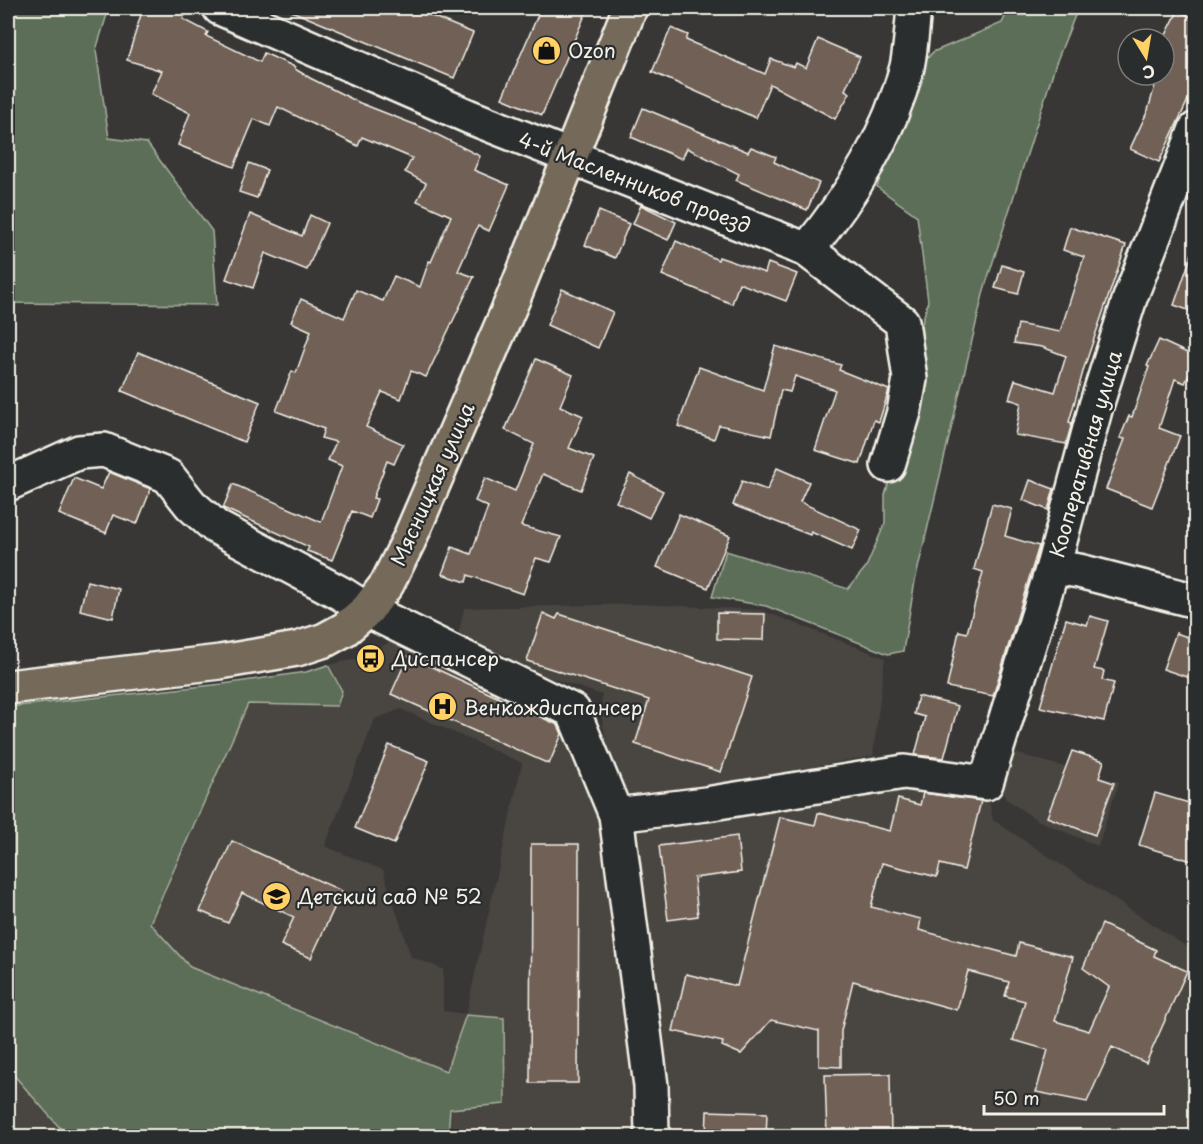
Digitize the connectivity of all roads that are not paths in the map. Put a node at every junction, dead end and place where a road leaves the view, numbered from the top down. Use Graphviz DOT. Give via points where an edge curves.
graph roads {
  1 [pos="220,8"];
  2 [pos="630,8"];
  3 [pos="914,8"];
  4 [pos="1196,129"];
  5 [pos="570,158"];
  6 [pos="807,250"];
  7 [pos="888,465"];
  8 [pos="8,484"];
  9 [pos="1053,567"];
  10 [pos="1196,601"];
  11 [pos="367,610"];
  12 [pos="8,687"];
  13 [pos="616,814"];
  14 [pos="652,1137"];
  1 -- 5 [label="street, 4-й Масленников проезд"];
  2 -- 5 [label="main road, Мясницкая улица"];
  3 -- 6 [label="street" via="907,66 875,153 842,208"];
  4 -- 9 [label="street, Кооперативная улица" via="1130,298"];
  5 -- 6 [label="street, 4-й Масленников проезд"];
  5 -- 11 [label="main road, Мясницкая улица" via="409,540 387,584"];
  6 -- 7 [label="street, 4-й Масленников проезд" via="902,322 910,379"];
  8 -- 11 [label="street" via="79,452 104,450 168,476 191,505 216,527"];
  9 -- 10 [label="street"];
  9 -- 13 [label="street, Кооперативная улица" via="986,783 904,772 706,804"];
  11 -- 12 [label="main road, Мясницкая улица" via="345,629 297,649"];
  11 -- 13 [label="street" via="573,711"];
  13 -- 14 [label="street" via="651,1086"];
}
